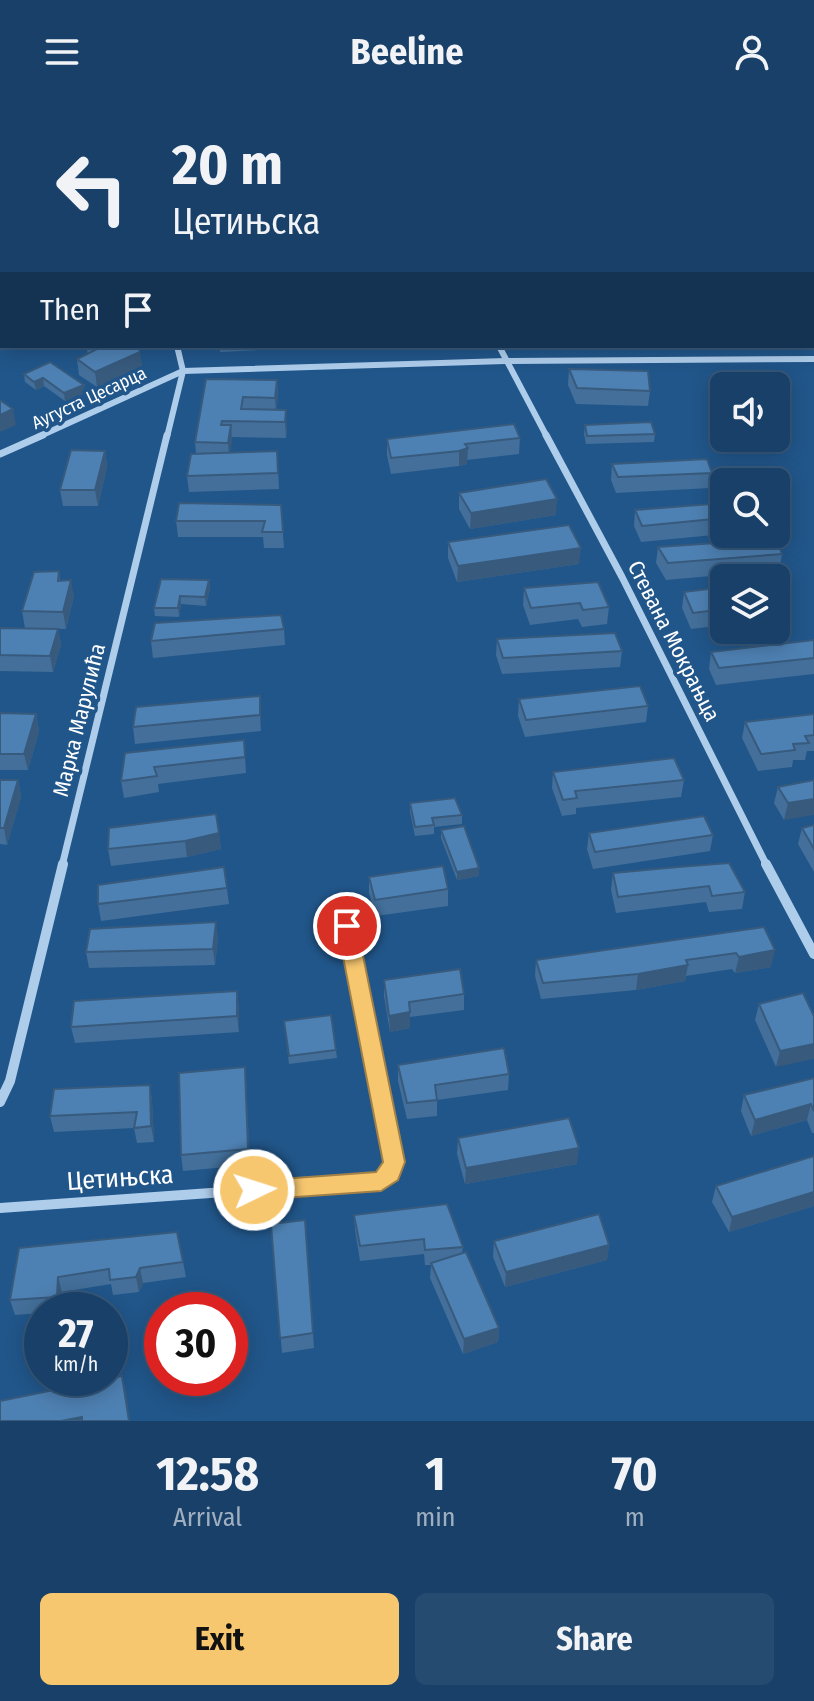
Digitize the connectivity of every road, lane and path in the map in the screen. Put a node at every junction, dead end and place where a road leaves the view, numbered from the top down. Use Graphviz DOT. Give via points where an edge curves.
graph roads {
  1 [pos="177,348"];
  2 [pos="500,348"];
  3 [pos="814,359"];
  4 [pos="505,361"];
  5 [pos="183,371"];
  6 [pos="0,454"];
  7 [pos="342,898"];
  8 [pos="814,954"];
  9 [pos="0,1102"];
  10 [pos="0,1208"];
  1 -- 5 [label="street, Марка Марулића"];
  2 -- 4 [label="street, Стевана Мокрањца"];
  3 -- 4 [label="street, Аугуста Цесарца"];
  4 -- 5 [label="street, Аугуста Цесарца"];
  4 -- 8 [label="street, Стевана Мокрањца"];
  5 -- 6 [label="street, Аугуста Цесарца"];
  5 -- 9 [label="street, Марка Марулића" via="10,1081"];
  7 -- 10 [label="street, Цетињска" via="394,1162 390,1174 381,1181"];
}
